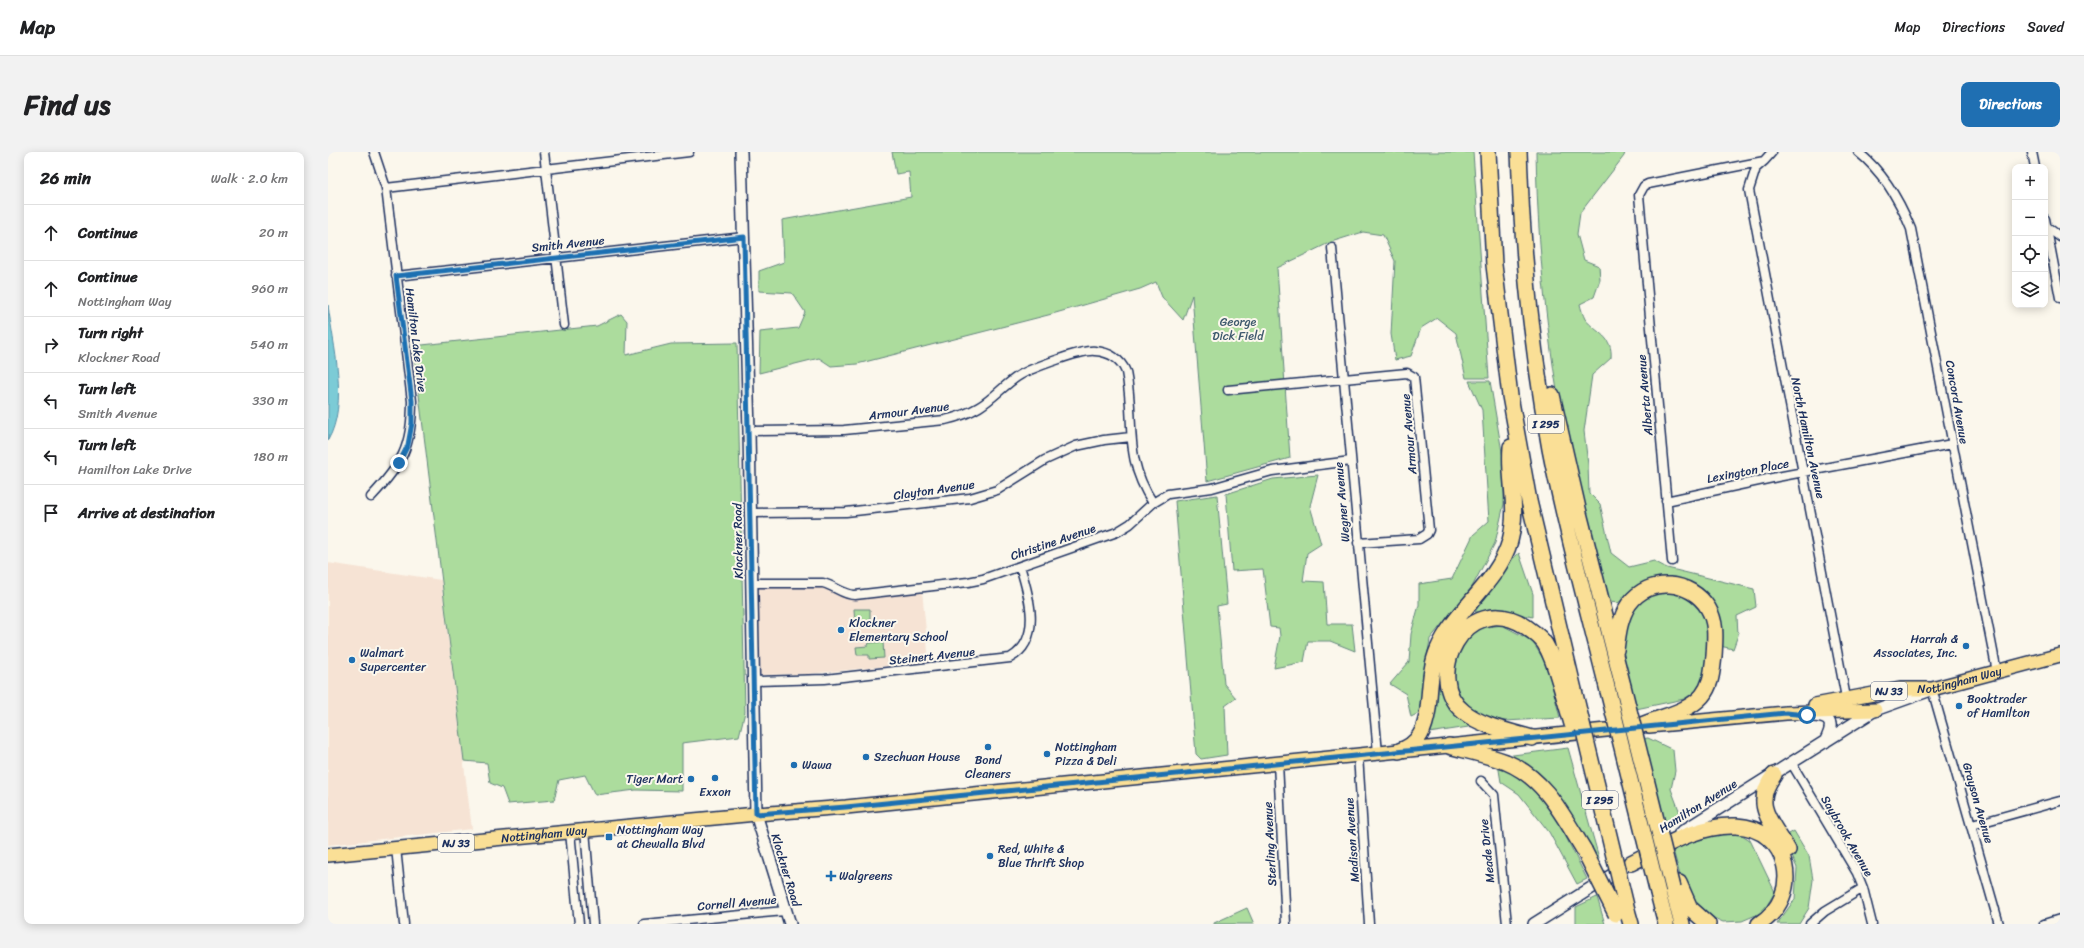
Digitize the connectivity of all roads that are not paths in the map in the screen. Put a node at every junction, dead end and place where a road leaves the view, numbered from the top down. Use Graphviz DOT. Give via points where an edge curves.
graph roads {
  1 [pos="374,152"];
  2 [pos="544,152"];
  3 [pos="689,152"];
  4 [pos="742,152"];
  5 [pos="1488,152"];
  6 [pos="1519,152"];
  7 [pos="1772,152"];
  8 [pos="1858,152"];
  9 [pos="2032,152"];
  10 [pos="1764,160"];
  11 [pos="2034,164"];
  12 [pos="546,169"];
  13 [pos="386,188"];
  14 [pos="2048,225"];
  15 [pos="2048,234"];
  16 [pos="1523,236"];
  17 [pos="744,237"];
  18 [pos="2060,237"];
  19 [pos="1332,248"];
  20 [pos="556,258"];
  21 [pos="396,276"];
  22 [pos="2060,298"];
  23 [pos="564,325"];
  24 [pos="1342,379"];
  25 [pos="1228,390"];
  26 [pos="1514,418"];
  27 [pos="749,431"];
  28 [pos="1131,437"];
  29 [pos="1952,444"];
  30 [pos="1350,461"];
  31 [pos="1802,473"];
  32 [pos="371,497"];
  33 [pos="1666,501"];
  34 [pos="1153,503"];
  35 [pos="751,513"];
  36 [pos="1358,543"];
  37 [pos="1672,561"];
  38 [pos="1020,566"];
  39 [pos="752,584"];
  40 [pos="2060,655"];
  41 [pos="1615,659"];
  42 [pos="1997,672"];
  43 [pos="754,681"];
  44 [pos="1932,689"];
  45 [pos="1568,692"];
  46 [pos="1848,704"];
  47 [pos="1876,710"];
  48 [pos="1786,713"];
  49 [pos="1852,725"];
  50 [pos="1640,726"];
  51 [pos="1532,738"];
  52 [pos="1824,743"];
  53 [pos="1449,746"];
  54 [pos="1399,751"];
  55 [pos="1378,753"];
  56 [pos="1358,755"];
  57 [pos="1278,763"];
  58 [pos="1792,764"];
  59 [pos="1774,775"];
  60 [pos="1480,781"];
  61 [pos="2060,800"];
  62 [pos="756,814"];
  63 [pos="1972,825"];
  64 [pos="585,830"];
  65 [pos="570,832"];
  66 [pos="396,848"];
  67 [pos="328,855"];
  68 [pos="588,861"];
  69 [pos="573,862"];
  70 [pos="1631,863"];
  71 [pos="1676,885"];
  72 [pos="1863,888"];
  73 [pos="785,911"];
  74 [pos="1623,918"];
  75 [pos="2060,920"];
  76 [pos="404,924"];
  77 [pos="579,924"];
  78 [pos="593,924"];
  79 [pos="644,924"];
  80 [pos="790,924"];
  81 [pos="1286,924"];
  82 [pos="1369,924"];
  83 [pos="1507,924"];
  84 [pos="1534,924"];
  85 [pos="1666,924"];
  86 [pos="1682,924"];
  87 [pos="1708,924"];
  88 [pos="1759,924"];
  89 [pos="1774,924"];
  90 [pos="1810,924"];
  91 [pos="1872,924"];
  92 [pos="2000,924"];
  93 [pos="2044,924"];
  1 -- 13 [label="street, Hamilton Lake Drive"];
  2 -- 12 [label="street"];
  3 -- 12 [label="street"];
  4 -- 17 [label="main road, Klockner Road"];
  5 -- 26 [label="highway, I 295" via="1497,295"];
  6 -- 16 [label="highway, I 295"];
  7 -- 10 [label="street, North Hamilton Avenue"];
  8 -- 29 [label="street, Concord Avenue" via="1886,181 1911,229"];
  9 -- 11 [label="street"];
  10 -- 31 [label="street, North Hamilton Avenue" via="1756,168 1749,190"];
  10 -- 33 [label="street, Alberta Avenue" via="1648,184 1644,186 1640,195"];
  12 -- 13 [label="street"];
  12 -- 20 [label="street"];
  13 -- 21 [label="street, Hamilton Lake Drive"];
  14 -- 18 [label="street"];
  15 -- 22 [label="street"];
  16 -- 41 [label="highway" via="1556,419"];
  16 -- 85 [label="highway, I 295, bridge" via="1535,351 1550,449"];
  17 -- 20 [label="street, Smith Avenue"];
  17 -- 27 [label="main road, Klockner Road"];
  19 -- 24 [label="street, Wegner Avenue"];
  20 -- 21 [label="street, Smith Avenue"];
  20 -- 23 [label="street"];
  21 -- 32 [label="street, Hamilton Lake Drive" via="412,401 412,423 408,445 399,463"];
  24 -- 25 [label="street, Armour Avenue"];
  24 -- 30 [label="street, Wegner Avenue"];
  24 -- 36 [label="street, Armour Avenue" via="1407,373 1414,377 1417,392 1429,530 1419,538"];
  26 -- 45 [label="highway, I 295"];
  26 -- 54 [label="highway" via="1510,454 1514,514 1510,541 1498,565 1442,641 1434,661 1426,725 1412,745"];
  27 -- 28 [label="street, Armour Avenue" via="844,430 945,420 981,406 1008,383 1032,368 1094,350 1114,356 1124,366 1127,374"];
  27 -- 35 [label="main road, Klockner Road"];
  28 -- 34 [label="street, Armour Avenue" via="1136,471"];
  28 -- 35 [label="street, Clayton Avenue" via="1076,446 1045,460 997,490 970,498 846,512"];
  29 -- 31 [label="street, Lexington Place"];
  29 -- 42 [label="street, Concord Avenue"];
  30 -- 34 [label="street, Christine Avenue" via="1272,471 1212,488 1168,494"];
  30 -- 36 [label="street, Wegner Avenue"];
  31 -- 33 [label="street, Lexington Place"];
  31 -- 46 [label="street, North Hamilton Avenue" via="1814,520"];
  33 -- 37 [label="street, Alberta Avenue"];
  34 -- 38 [label="street, Christine Avenue" via="1117,532"];
  35 -- 39 [label="main road, Klockner Road"];
  36 -- 55 [label="street, Wegner Avenue"];
  38 -- 39 [label="street, Christine Avenue" via="968,582 856,595 823,583"];
  38 -- 43 [label="street, Steinert Avenue" via="1027,589 1031,628 1027,644 1010,658 825,679"];
  39 -- 43 [label="main road, Klockner Road"];
  40 -- 42 [label="main road, Nottingham Way / NJ 33"];
  41 -- 50 [label="highway" via="1623,615 1636,595 1645,589 1662,584 1678,586 1696,594 1709,609 1715,639 1708,687 1688,706"];
  41 -- 71 [label="highway, bridge"];
  42 -- 44 [label="main road, Nottingham Way / NJ 33"];
  43 -- 62 [label="main road, Klockner Road"];
  44 -- 46 [label="main road, Nottingham Way / NJ 33" via="1900,689"];
  44 -- 47 [label="main road, Hamilton Avenue"];
  44 -- 63 [label="street, Grayson Avenue"];
  45 -- 51 [label="highway" via="1545,643 1517,621 1489,618 1463,631 1451,650 1448,663 1449,688 1456,703 1463,712 1486,724"];
  45 -- 74 [label="highway, I 295, bridge" via="1591,795 1604,815"];
  46 -- 47 [label="main road, Nottingham Way / NJ 33"];
  46 -- 48 [label="main road, Nottingham Way / NJ 33" via="1807,706"];
  46 -- 49 [label="street, North Hamilton Avenue"];
  47 -- 49 [label="main road, Hamilton Avenue"];
  48 -- 50 [label="main road, Nottingham Way / NJ 33"];
  48 -- 52 [label="main road" via="1822,716 1828,719 1830,728"];
  49 -- 52 [label="main road, Hamilton Avenue"];
  50 -- 51 [label="main road, Nottingham Way / NJ 33"];
  51 -- 53 [label="main road, Nottingham Way / NJ 33"];
  52 -- 58 [label="main road, Hamilton Avenue"];
  53 -- 54 [label="main road, Nottingham Way / NJ 33"];
  53 -- 74 [label="highway, bridge" via="1507,762 1528,775 1549,795"];
  54 -- 55 [label="main road, Nottingham Way / NJ 33"];
  55 -- 56 [label="main road, Nottingham Way / NJ 33"];
  56 -- 57 [label="main road, Nottingham Way / NJ 33"];
  56 -- 82 [label="street, Madison Avenue"];
  57 -- 62 [label="main road, Nottingham Way / NJ 33"];
  57 -- 81 [label="street, Sterling Avenue"];
  58 -- 59 [label="main road, Hamilton Avenue"];
  58 -- 72 [label="street, Saybrook Avenue" via="1857,873"];
  59 -- 70 [label="main road, Hamilton Avenue"];
  59 -- 89 [label="highway" via="1765,788 1763,803 1793,863 1795,882 1789,905"];
  60 -- 83 [label="street, Meade Drive" via="1494,795"];
  61 -- 63 [label="street"];
  62 -- 64 [label="main road, Nottingham Way / NJ 33"];
  62 -- 73 [label="main road, Klockner Road"];
  63 -- 92 [label="street, Grayson Avenue"];
  64 -- 65 [label="main road, Nottingham Way / NJ 33"];
  64 -- 68 [label="street"];
  65 -- 66 [label="main road, Nottingham Way / NJ 33"];
  65 -- 69 [label="street"];
  66 -- 67 [label="main road, Nottingham Way / NJ 33"];
  66 -- 76 [label="street"];
  68 -- 69 [label="street"];
  68 -- 78 [label="street"];
  69 -- 77 [label="street"];
  70 -- 84 [label="main road, Hamilton Avenue"];
  70 -- 88 [label="highway" via="1696,832 1736,826 1755,830 1765,835 1777,849 1785,867 1786,878 1779,905"];
  71 -- 86 [label="highway"];
  71 -- 87 [label="highway" via="1690,908"];
  72 -- 90 [label="street" via="1824,911"];
  72 -- 91 [label="street, Saybrook Avenue"];
  73 -- 79 [label="street, Cornell Avenue"];
  73 -- 80 [label="main road, Klockner Road"];
  75 -- 93 [label="street"];
}
